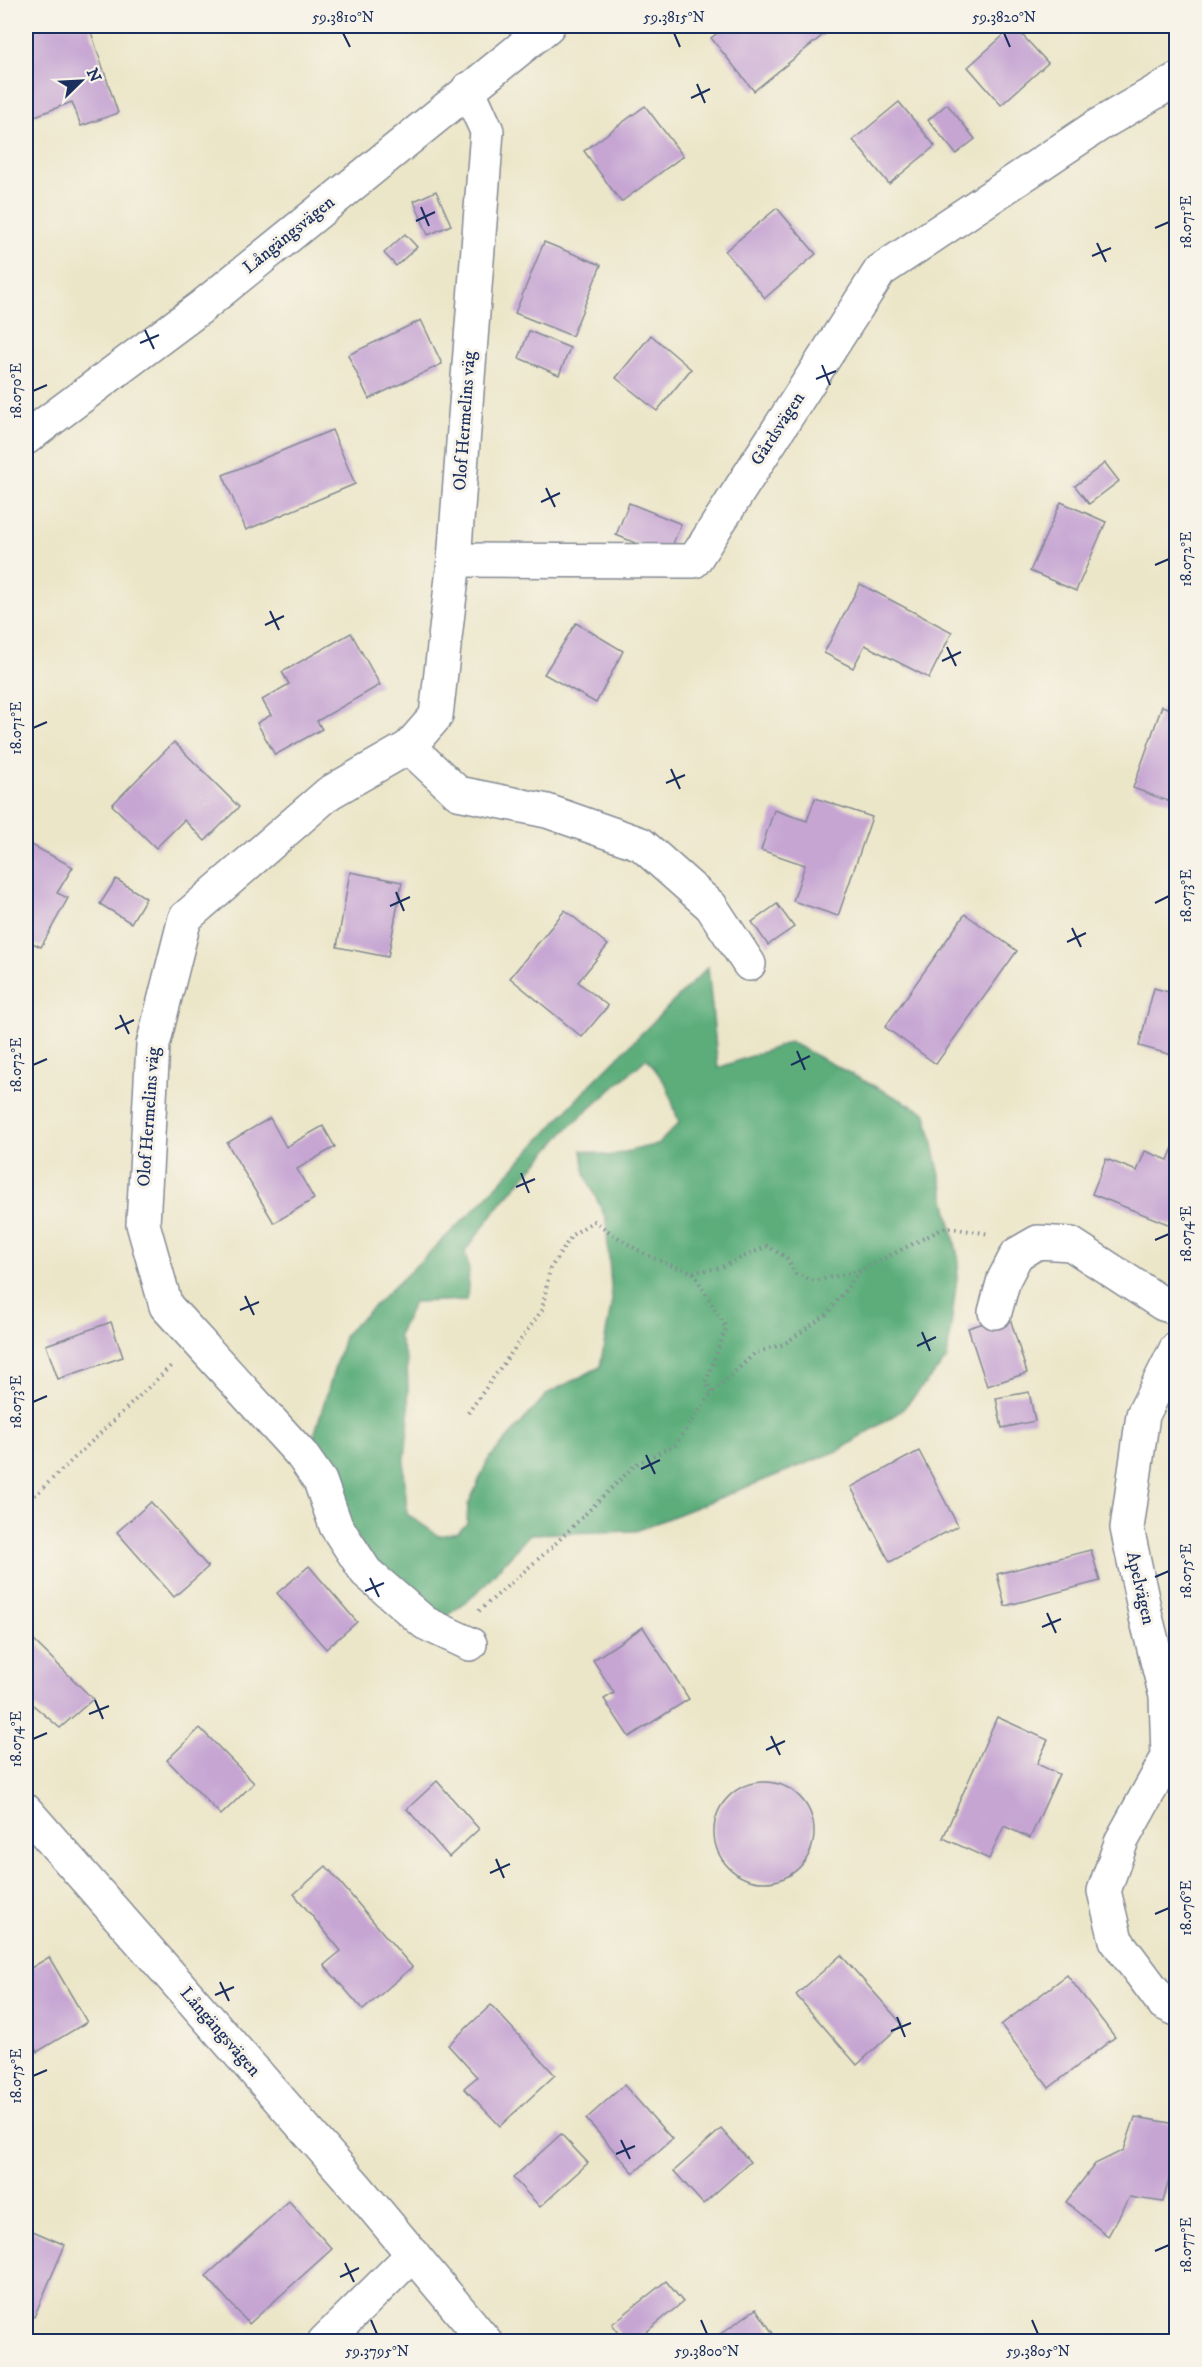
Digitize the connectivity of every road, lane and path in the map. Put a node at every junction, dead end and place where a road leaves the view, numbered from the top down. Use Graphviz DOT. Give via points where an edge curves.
graph roads {
  1 [pos="548,26"];
  2 [pos="1176,80"];
  3 [pos="468,89"];
  4 [pos="26,438"];
  5 [pos="454,560"];
  6 [pos="409,747"];
  7 [pos="748,964"];
  8 [pos="1038,1242"];
  9 [pos="861,1270"];
  10 [pos="693,1272"];
  11 [pos="1176,1308"];
  12 [pos="995,1312"];
  13 [pos="198,1341"];
  14 [pos="1176,1349"];
  15 [pos="712,1393"];
  16 [pos="468,1413"];
  17 [pos="26,1504"];
  18 [pos="461,1639"];
  19 [pos="26,1811"];
  20 [pos="1176,2009"];
  21 [pos="412,2254"];
  22 [pos="324,2342"];
  23 [pos="486,2342"];
  1 -- 3 [label="street, Långängsvägen"];
  2 -- 5 [label="street, Gårdsvägen" via="1097,126 880,271 694,561"];
  3 -- 4 [label="street, Långängsvägen" via="200,308"];
  3 -- 5 [label="street, Olof Hermelins väg" via="487,131"];
  5 -- 6 [label="street, Olof Hermelins väg" via="435,716"];
  6 -- 7 [label="street" via="458,793 547,812 641,844 711,906"];
  6 -- 13 [label="street, Olof Hermelins väg" via="329,792 185,918 153,1045 143,1224 166,1306"];
  8 -- 9 [label="path" via="946,1227"];
  8 -- 11 [label="street" via="1071,1244 1163,1304"];
  8 -- 12 [label="street" via="1017,1254 1004,1279"];
  9 -- 10 [label="path" via="814,1281 796,1274 786,1257 767,1246 719,1268"];
  9 -- 15 [label="path" via="828,1314 784,1344 755,1353"];
  10 -- 15 [label="path" via="726,1328 706,1382"];
  10 -- 16 [label="path" via="640,1253 594,1221 572,1235 550,1269 542,1310"];
  13 -- 17 [label="path"];
  13 -- 18 [label="street, Olof Hermelins väg" via="301,1454 320,1481 336,1526 366,1572 425,1623"];
  14 -- 20 [label="street, Apelvägen" via="1143,1415 1127,1528 1166,1696 1168,1757 1122,1840 1104,1891 1116,1940 1163,2003"];
  15 -- 18 [label="path" via="675,1445 636,1464"];
  19 -- 21 [label="street, Långängsvägen"];
  21 -- 22 [label="street"];
  21 -- 23 [label="street, Långängsvägen"];
}
